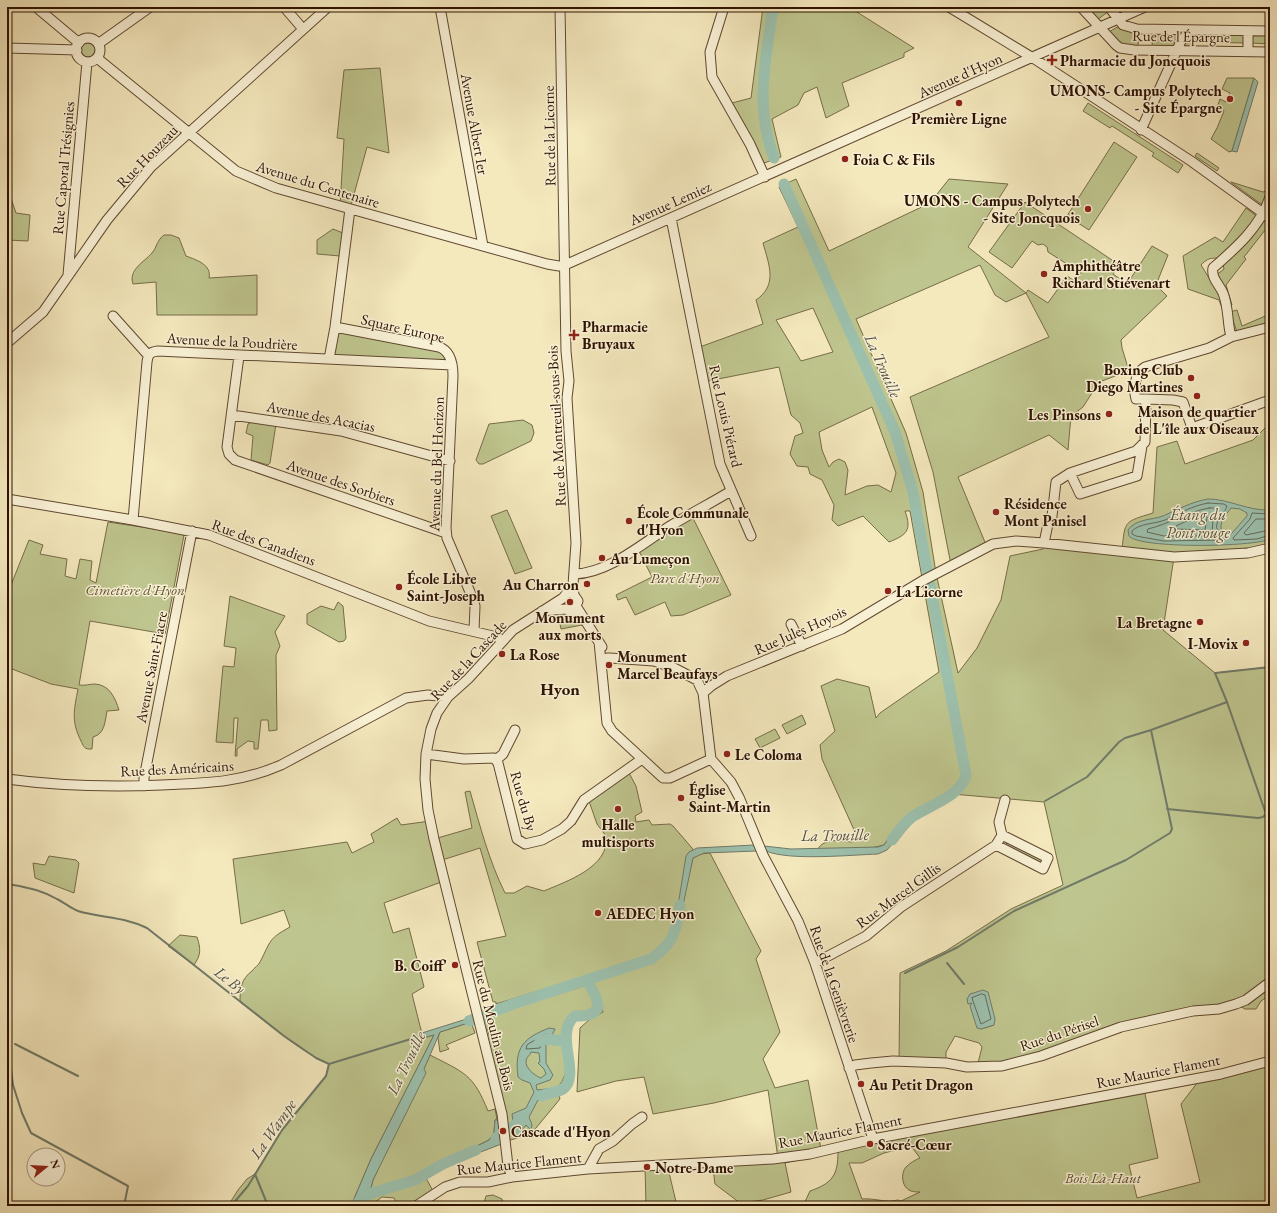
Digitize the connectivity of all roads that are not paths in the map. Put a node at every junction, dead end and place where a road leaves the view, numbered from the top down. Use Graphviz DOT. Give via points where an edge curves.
graph roads {
  1 [pos="36,7"];
  2 [pos="150,7"];
  3 [pos="284,7"];
  4 [pos="328,7"];
  5 [pos="440,7"];
  6 [pos="560,7"];
  7 [pos="724,7"];
  8 [pos="949,7"];
  9 [pos="1081,7"];
  10 [pos="1109,7"];
  11 [pos="1145,7"];
  12 [pos="1118,19"];
  13 [pos="1100,28"];
  14 [pos="304,29"];
  15 [pos="1186,30"];
  16 [pos="1248,31"];
  17 [pos="1270,31"];
  18 [pos="98,44"];
  19 [pos="78,47"];
  20 [pos="7,48"];
  21 [pos="1176,51"];
  22 [pos="1248,51"];
  23 [pos="1270,52"];
  24 [pos="97,58"];
  25 [pos="1033,58"];
  26 [pos="86,62"];
  27 [pos="1141,130"];
  28 [pos="188,133"];
  29 [pos="786,168"];
  30 [pos="765,177"];
  31 [pos="1270,197"];
  32 [pos="350,209"];
  33 [pos="1267,215"];
  34 [pos="671,218"];
  35 [pos="483,246"];
  36 [pos="566,265"];
  37 [pos="68,277"];
  38 [pos="113,316"];
  39 [pos="335,327"];
  40 [pos="1270,327"];
  41 [pos="1231,337"];
  42 [pos="7,343"];
  43 [pos="148,355"];
  44 [pos="240,356"];
  45 [pos="329,359"];
  46 [pos="452,365"];
  47 [pos="1146,399"];
  48 [pos="1270,400"];
  49 [pos="232,415"];
  50 [pos="1142,446"];
  51 [pos="450,461"];
  52 [pos="1070,473"];
  53 [pos="732,491"];
  54 [pos="7,499"];
  55 [pos="133,520"];
  56 [pos="192,531"];
  57 [pos="446,533"];
  58 [pos="751,536"];
  59 [pos="1044,543"];
  60 [pos="1270,548"];
  61 [pos="575,574"];
  62 [pos="568,596"];
  63 [pos="571,608"];
  64 [pos="542,612"];
  65 [pos="792,624"];
  66 [pos="474,632"];
  67 [pos="502,642"];
  68 [pos="599,642"];
  69 [pos="802,646"];
  70 [pos="612,658"];
  71 [pos="602,665"];
  72 [pos="728,676"];
  73 [pos="697,680"];
  74 [pos="703,693"];
  75 [pos="448,697"];
  76 [pos="516,730"];
  77 [pos="426,754"];
  78 [pos="642,759"];
  79 [pos="711,759"];
  80 [pos="496,760"];
  81 [pos="7,779"];
  82 [pos="144,786"];
  83 [pos="1005,800"];
  84 [pos="1002,835"];
  85 [pos="996,845"];
  86 [pos="444,881"];
  87 [pos="815,963"];
  88 [pos="1270,982"];
  89 [pos="1270,1061"];
  90 [pos="849,1068"];
  91 [pos="642,1117"];
  92 [pos="872,1139"];
  93 [pos="588,1169"];
  94 [pos="512,1177"];
  95 [pos="416,1206"];
  1 -- 19 [label="street"];
  2 -- 18 [label="street"];
  3 -- 14 [label="street"];
  4 -- 14 [label="street, Rue Houzeau"];
  5 -- 35 [label="street, Avenue Albert Ier"];
  6 -- 36 [label="street, Rue de la Licorne"];
  7 -- 30 [label="street" via="710,52 712,77 750,144"];
  8 -- 25 [label="street"];
  9 -- 13 [label="street, Rue de l'Épargne"];
  10 -- 12 [label="street"];
  11 -- 12 [label="street, Avenue d'Hyon"];
  12 -- 13 [label="street, Avenue d'Hyon"];
  12 -- 15 [label="street" via="1123,25 1137,29"];
  13 -- 21 [label="street, Rue de l'Épargne" via="1120,48"];
  13 -- 25 [label="street, Avenue d'Hyon"];
  14 -- 28 [label="street, Rue Houzeau"];
  15 -- 16 [label="street"];
  15 -- 21 [label="street"];
  16 -- 17 [label="street"];
  16 -- 22 [label="street"];
  18 -- 19 [label="street" via="90,39"];
  18 -- 24 [label="street" via="100,51"];
  19 -- 20 [label="street"];
  19 -- 26 [label="street" via="79,57"];
  21 -- 22 [label="street, Rue de l'Épargne"];
  21 -- 27 [label="street"];
  22 -- 23 [label="street, Rue de l'Épargne"];
  24 -- 26 [label="street"];
  24 -- 28 [label="street, Avenue du Centenaire"];
  25 -- 27 [label="street"];
  25 -- 29 [label="street, Avenue d'Hyon"];
  26 -- 37 [label="street, Rue Caporal Trésignies"];
  27 -- 33 [label="street"];
  28 -- 32 [label="street, Avenue du Centenaire" via="246,176 276,188"];
  28 -- 37 [label="street, Rue Houzeau" via="151,167 107,220"];
  29 -- 30 [label="street, Avenue Lemiez"];
  30 -- 34 [label="street, Avenue Lemiez"];
  31 -- 33 [label="street"];
  32 -- 35 [label="street, Avenue du Centenaire"];
  32 -- 39 [label="street"];
  33 -- 41 [label="street" via="1213,268 1212,275 1223,294 1229,313 1228,326"];
  34 -- 36 [label="street, Avenue Lemiez"];
  34 -- 53 [label="street, Rue Louis Piérard" via="720,464"];
  35 -- 36 [label="street, Avenue du Centenaire" via="556,266"];
  36 -- 61 [label="street, Rue de Montreuil-sous-Bois" via="566,351 569,381 567,398 576,543"];
  37 -- 42 [label="street, Rue Houzeau" via="43,312"];
  38 -- 43 [label="street"];
  39 -- 45 [label="street"];
  39 -- 46 [label="street, Square Europe" via="442,348 448,352"];
  40 -- 41 [label="street"];
  41 -- 47 [label="street" via="1218,345 1140,370 1136,377 1135,397"];
  43 -- 44 [label="street, Avenue de la Poudrière" via="158,351"];
  43 -- 55 [label="street, Avenue de la Poudrière"];
  44 -- 45 [label="street, Avenue de la Poudrière"];
  44 -- 49 [label="street"];
  45 -- 46 [label="street, Square Europe"];
  46 -- 51 [label="street, Avenue du Bel Horizon"];
  47 -- 48 [label="street" via="1182,402 1192,428"];
  47 -- 50 [label="street" via="1145,442"];
  49 -- 51 [label="street, Avenue des Acacias" via="341,431"];
  49 -- 57 [label="street, Avenue des Sorbiers" via="227,447 235,460"];
  50 -- 52 [label="street"];
  50 -- 52 [label="street" via="1137,476 1080,494"];
  51 -- 57 [label="street, Avenue du Bel Horizon"];
  52 -- 59 [label="street" via="1056,482 1052,516"];
  53 -- 58 [label="street"];
  53 -- 61 [label="street, Rue Louis Piérard" via="630,554 587,574"];
  54 -- 55 [label="street, Rue des Canadiens"];
  55 -- 56 [label="street, Rue des Canadiens"];
  56 -- 66 [label="street, Rue des Canadiens" via="223,540 429,621"];
  56 -- 82 [label="street, Avenue Saint-Fiacre"];
  57 -- 66 [label="street, Avenue du Bel Horizon" via="475,606"];
  59 -- 60 [label="street, Rue Jules Hoyois" via="1174,557 1248,553"];
  59 -- 69 [label="street, Rue Jules Hoyois" via="1016,541 993,544 922,581 842,629"];
  61 -- 62 [label="street, Rue de Montreuil-sous-Bois"];
  62 -- 63 [label="street" via="562,603"];
  62 -- 63 [label="street" via="578,601"];
  62 -- 64 [label="street, Rue de la Cascade"];
  63 -- 64 [label="street"];
  63 -- 68 [label="street" via="586,622"];
  64 -- 67 [label="street, Rue de la Cascade" via="513,630"];
  65 -- 69 [label="street"];
  66 -- 67 [label="street, Rue des Canadiens" via="497,637"];
  67 -- 75 [label="street, Rue de la Cascade"];
  68 -- 70 [label="street"];
  68 -- 71 [label="street"];
  69 -- 72 [label="street, Rue Jules Hoyois"];
  70 -- 71 [label="street" via="607,658"];
  70 -- 73 [label="street" via="654,661"];
  71 -- 78 [label="street" via="607,724"];
  72 -- 73 [label="street, Rue Jules Hoyois"];
  72 -- 74 [label="street, Rue Jules Hoyois"];
  73 -- 74 [label="street"];
  74 -- 79 [label="street"];
  75 -- 77 [label="street, Rue de la Cascade" via="437,713"];
  75 -- 82 [label="street, Rue des Américains" via="421,696 402,699 281,765 253,776 215,783"];
  76 -- 80 [label="street, Rue du By" via="503,754"];
  77 -- 80 [label="street, Rue du By" via="464,759 486,757"];
  77 -- 86 [label="street, Rue de la Cascade" via="428,810"];
  78 -- 79 [label="street" via="659,776 670,778"];
  78 -- 80 [label="street, Rue du By" via="584,800 571,821 562,829 533,844 525,844 518,839"];
  79 -- 87 [label="street, Rue de la Genièvrerie" via="731,782 763,854 794,912"];
  81 -- 82 [label="street, Rue des Américains" via="92,786"];
  83 -- 84 [label="street" via="999,822"];
  84 -- 85 [label="street, Rue Marcel Gillis"];
  84 -- 85 [label="street" via="1048,858 1043,869"];
  85 -- 87 [label="street, Rue Marcel Gillis" via="901,907 866,936"];
  86 -- 94 [label="street, Rue du Moulin au Bois" via="502,1120 508,1166"];
  87 -- 90 [label="street, Rue de la Genièvrerie"];
  88 -- 90 [label="street, Rue du Périsel" via="1246,1000 1219,1009 1193,1011 1121,1027 1041,1056 1002,1066 967,1067 946,1063 893,1061 860,1064"];
  89 -- 92 [label="street, Rue Maurice Flament" via="1176,1083"];
  90 -- 92 [label="street, Rue de la Genièvrerie"];
  91 -- 93 [label="street" via="608,1144 598,1146"];
  92 -- 93 [label="street, Rue Maurice Flament" via="810,1154 778,1158"];
  93 -- 94 [label="street, Rue Maurice Flament"];
  94 -- 95 [label="street, Rue Maurice Flament" via="488,1182 452,1184"];
}
